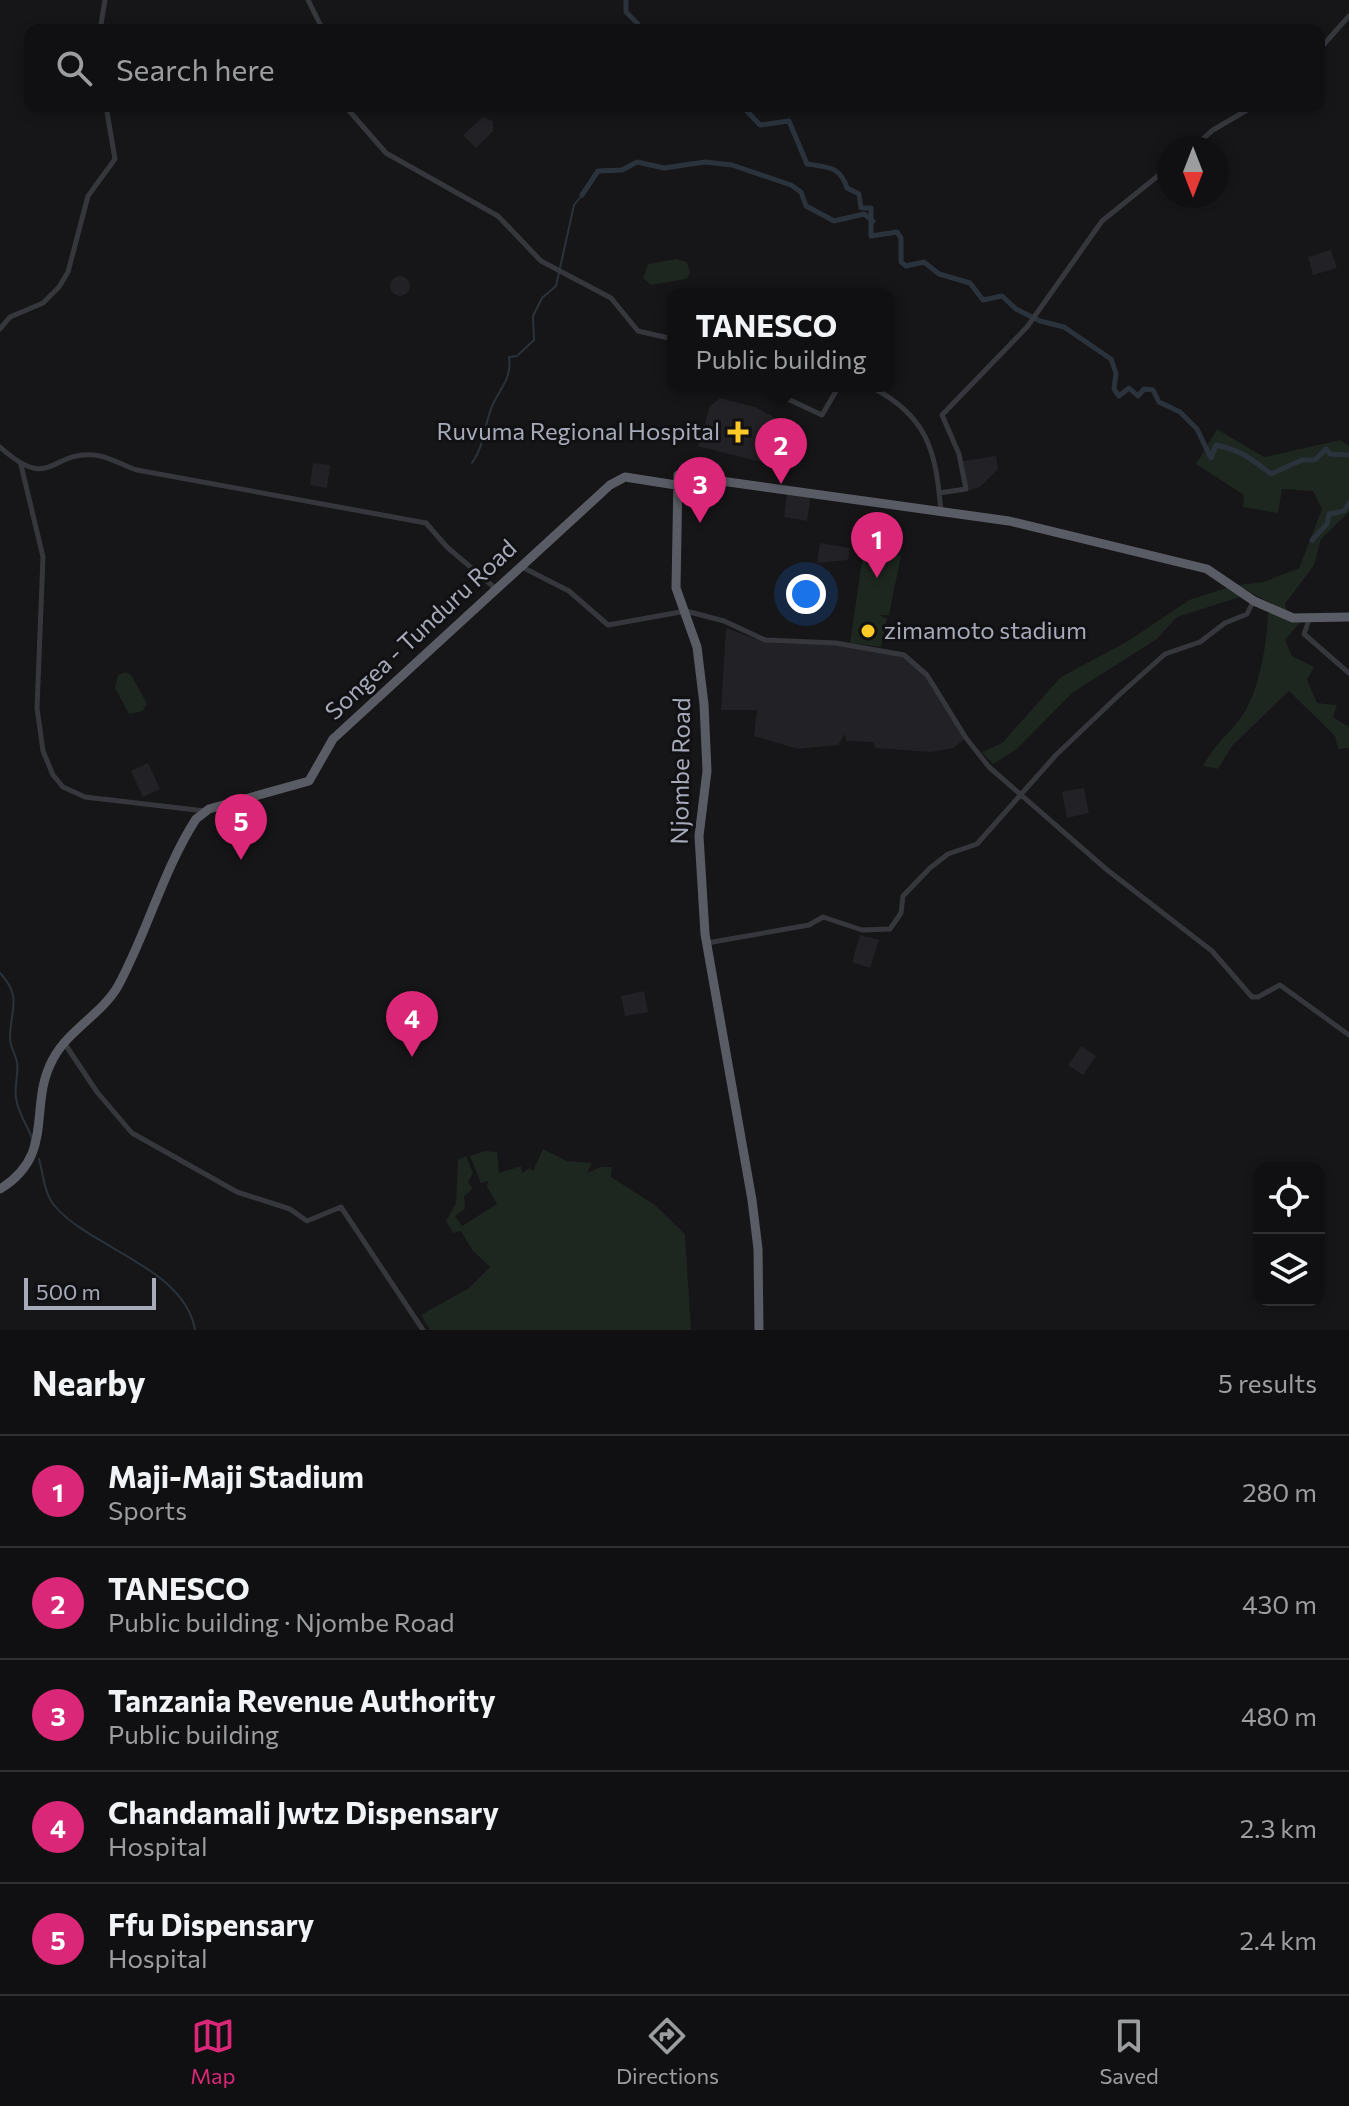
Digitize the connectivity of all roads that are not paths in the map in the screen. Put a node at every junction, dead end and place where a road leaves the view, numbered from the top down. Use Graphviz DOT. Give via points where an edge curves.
graph roads {
  1 [pos="105,0"];
  2 [pos="308,0"];
  3 [pos="1349,16"];
  4 [pos="101,24"];
  5 [pos="320,24"];
  6 [pos="1325,43"];
  7 [pos="107,112"];
  8 [pos="350,112"];
  9 [pos="1244,112"];
  10 [pos="1206,136"];
  11 [pos="1157,177"];
  12 [pos="0,329"];
  13 [pos="667,338"];
  14 [pos="773,392"];
  15 [pos="835,392"];
  16 [pos="878,392"];
  17 [pos="0,447"];
  18 [pos="21,465"];
  19 [pos="676,485"];
  20 [pos="939,493"];
  21 [pos="941,512"];
  22 [pos="520,566"];
  23 [pos="495,588"];
  24 [pos="1254,601"];
  25 [pos="682,611"];
  26 [pos="1349,617"];
  27 [pos="1309,620"];
  28 [pos="1349,673"];
  29 [pos="1021,795"];
  30 [pos="206,811"];
  31 [pos="707,943"];
  32 [pos="1349,1035"];
  33 [pos="64,1043"];
  34 [pos="0,1189"];
  35 [pos="423,1330"];
  36 [pos="759,1330"];
  1 -- 4 [label="street"];
  2 -- 5 [label="street"];
  3 -- 6 [label="street"];
  7 -- 12 [label="street" via="115,159 85,202 68,272 43,303 12,316"];
  8 -- 13 [label="street" via="386,153 498,216 541,261 609,297 638,331"];
  9 -- 10 [label="street"];
  11 -- 20 [label="street" via="1102,221 1027,327 942,415 959,454 966,489"];
  14 -- 15 [label="street" via="822,415"];
  16 -- 20 [label="street" via="922,428 934,458"];
  17 -- 18 [label="street"];
  18 -- 23 [label="street" via="46,468 94,455 137,470 426,523"];
  18 -- 30 [label="street" via="44,565 37,708 43,751 53,775 63,787 85,797"];
  19 -- 21 [label="highway" via="678,474"];
  19 -- 22 [label="highway, Songea - Tunduru Road" via="621,478"];
  19 -- 25 [label="highway, Njombe Road" via="674,567"];
  20 -- 21 [label="street"];
  21 -- 24 [label="highway" via="1009,521 1187,563 1213,572"];
  22 -- 23 [label="highway, Songea - Tunduru Road"];
  22 -- 25 [label="street" via="569,591 608,625"];
  23 -- 30 [label="highway, Songea - Tunduru Road" via="333,739 309,781"];
  24 -- 27 [label="highway"];
  24 -- 29 [label="street" via="1247,614 1200,642 1165,654 1056,755"];
  25 -- 29 [label="street" via="710,615 765,640 836,643 904,655 927,675 978,754"];
  25 -- 31 [label="highway, Njombe Road" via="697,647 704,704 707,771 699,836"];
  26 -- 27 [label="highway"];
  27 -- 28 [label="street" via="1304,634"];
  29 -- 31 [label="street" via="977,844 948,854 930,868 903,896 901,913 890,929 862,930 823,917 806,925"];
  29 -- 32 [label="street" via="1212,951 1252,997 1280,985"];
  30 -- 33 [label="highway" via="192,826 115,991"];
  31 -- 36 [label="highway, Njombe Road" via="752,1200"];
  33 -- 34 [label="highway" via="42,1085 41,1130 33,1152"];
  33 -- 35 [label="street" via="132,1133 231,1189 290,1209 307,1221 341,1207"];
}
